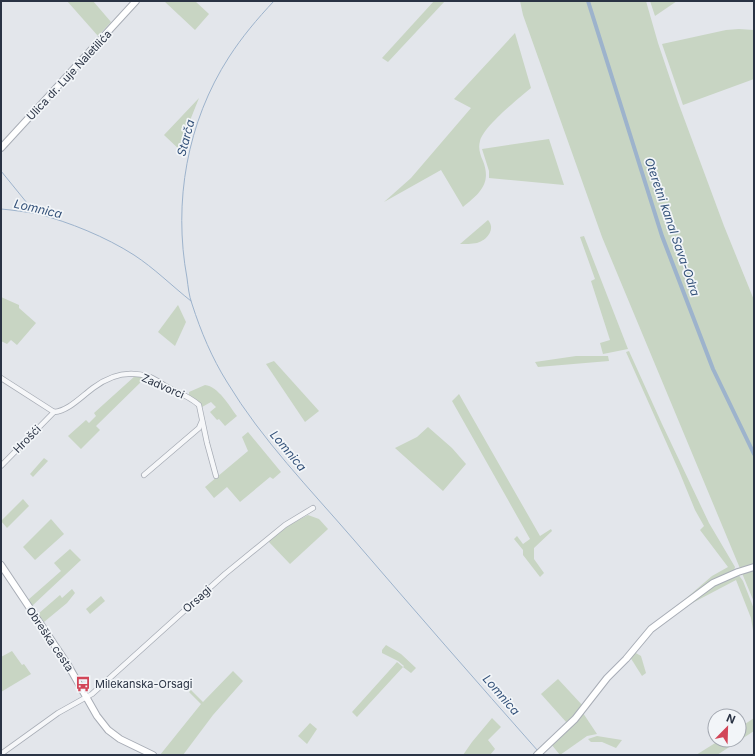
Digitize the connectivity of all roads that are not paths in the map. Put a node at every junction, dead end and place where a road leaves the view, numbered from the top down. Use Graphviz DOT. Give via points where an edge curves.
graph roads {
  1 [pos="136,1"];
  2 [pos="1,148"];
  3 [pos="1,378"];
  4 [pos="54,412"];
  5 [pos="202,419"];
  6 [pos="1,466"];
  7 [pos="144,475"];
  8 [pos="216,476"];
  9 [pos="313,508"];
  10 [pos="1,565"];
  11 [pos="754,567"];
  12 [pos="87,697"];
  13 [pos="1,754"];
  14 [pos="153,755"];
  15 [pos="537,755"];
  1 -- 2 [label="street, Ulica dr. Luje Naletilića"];
  3 -- 4 [label="street"];
  4 -- 5 [label="street, Zadvorci" via="64,409 112,376 140,374 186,395 199,405"];
  4 -- 6 [label="street, Hrošći"];
  5 -- 7 [label="street" via="199,428"];
  5 -- 8 [label="street, Zadvorci"];
  9 -- 12 [label="street, Orsagi" via="285,525 225,574"];
  10 -- 12 [label="street, Obreška cesta"];
  11 -- 15 [label="street" via="713,583 651,629 575,719"];
  12 -- 13 [label="street, Orsagi" via="58,713"];
  12 -- 14 [label="street, Obreška cesta" via="97,716 112,734"];
}
